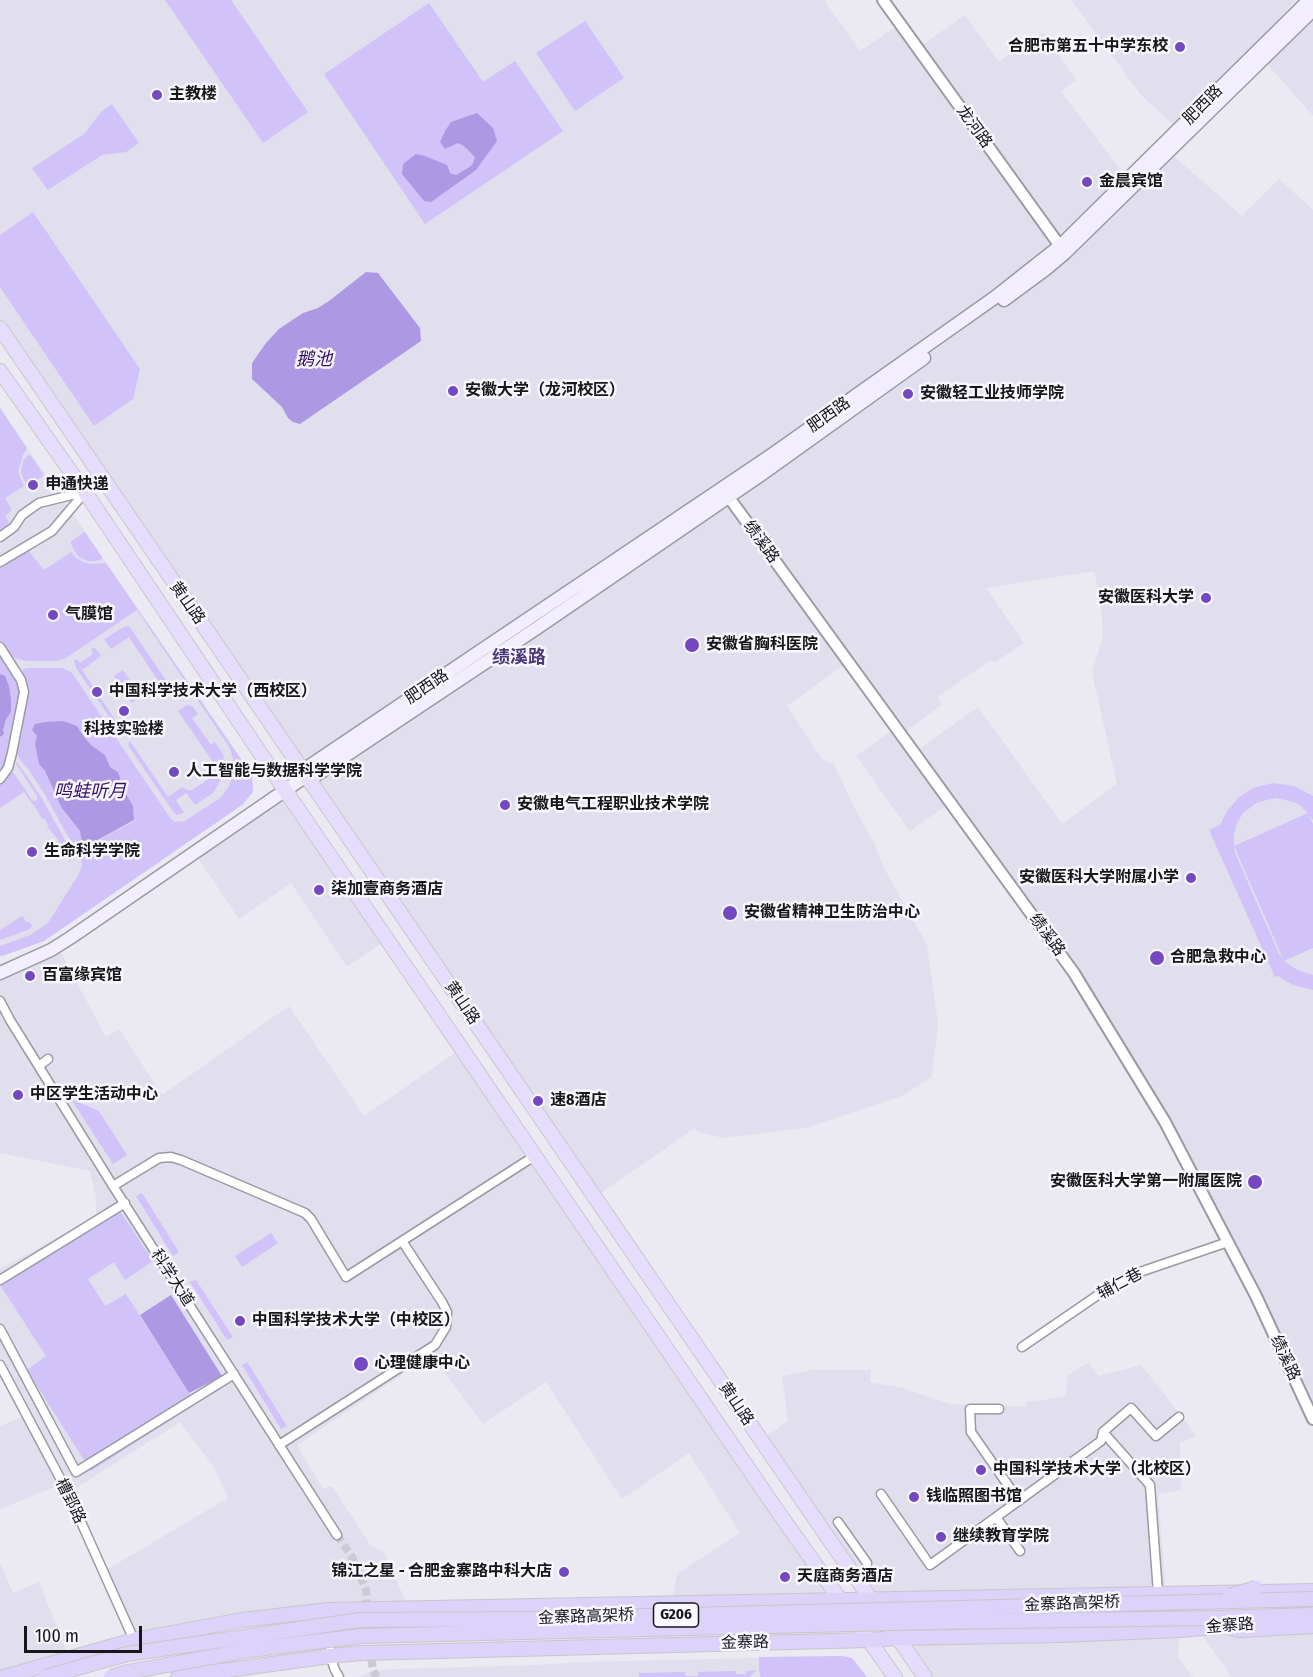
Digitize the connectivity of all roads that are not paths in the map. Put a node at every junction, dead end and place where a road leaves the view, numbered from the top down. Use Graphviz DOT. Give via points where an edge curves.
graph roads {
  1 [pos="1309,0"];
  2 [pos="888,2"];
  3 [pos="1313,10"];
  4 [pos="1062,250"];
  5 [pos="0,328"];
  6 [pos="0,371"];
  7 [pos="102,480"];
  8 [pos="85,492"];
  9 [pos="725,493"];
  10 [pos="0,537"];
  11 [pos="0,562"];
  12 [pos="0,647"];
  13 [pos="306,776"];
  14 [pos="0,779"];
  15 [pos="285,790"];
  16 [pos="0,973"];
  17 [pos="0,1001"];
  18 [pos="48,1059"];
  19 [pos="39,1066"];
  20 [pos="536,1155"];
  21 [pos="113,1186"];
  22 [pos="124,1203"];
  23 [pos="402,1241"];
  24 [pos="1228,1242"];
  25 [pos="0,1280"];
  26 [pos="0,1329"];
  27 [pos="1022,1347"];
  28 [pos="0,1365"];
  29 [pos="234,1374"];
  30 [pos="999,1409"];
  31 [pos="1179,1417"];
  32 [pos="1313,1419"];
  33 [pos="1103,1432"];
  34 [pos="279,1445"];
  35 [pos="881,1494"];
  36 [pos="1019,1501"];
  37 [pos="996,1517"];
  38 [pos="838,1522"];
  39 [pos="337,1535"];
  40 [pos="1020,1551"];
  41 [pos="867,1563"];
  42 [pos="1313,1589"];
  43 [pos="1158,1593"];
  44 [pos="1313,1599"];
  45 [pos="841,1600"];
  46 [pos="870,1600"];
  47 [pos="1213,1601"];
  48 [pos="328,1610"];
  49 [pos="1313,1614"];
  50 [pos="1211,1618"];
  51 [pos="1313,1621"];
  52 [pos="1239,1626"];
  53 [pos="1313,1626"];
  54 [pos="899,1638"];
  55 [pos="134,1640"];
  56 [pos="870,1640"];
  57 [pos="330,1656"];
  58 [pos="4,1677"];
  59 [pos="45,1677"];
  60 [pos="111,1677"];
  61 [pos="178,1677"];
  62 [pos="339,1677"];
  63 [pos="895,1677"];
  64 [pos="925,1677"];
  1 -- 4 [label="main road, 肥西路"];
  2 -- 4 [label="street, 龙河路"];
  3 -- 4 [label="main road, 肥西路"];
  4 -- 9 [label="main road, 肥西路" via="1015,292"];
  5 -- 7 [label="main road, 黄山路"];
  6 -- 8 [label="main road, 黄山路"];
  7 -- 8 [label="street"];
  7 -- 13 [label="main road, 黄山路"];
  8 -- 10 [label="street" via="39,504"];
  8 -- 11 [label="street" via="52,531"];
  8 -- 15 [label="main road, 黄山路"];
  9 -- 13 [label="main road, 肥西路" via="537,628"];
  9 -- 24 [label="street, 绩溪路" via="1074,973 1165,1122"];
  12 -- 14 [label="street" via="24,692 9,763"];
  13 -- 15 [label="main road, 肥西路"];
  13 -- 46 [label="main road, 黄山路"];
  15 -- 16 [label="main road, 肥西路" via="57,946"];
  15 -- 20 [label="main road, 黄山路"];
  17 -- 19 [label="street, 科学大道"];
  18 -- 19 [label="street"];
  19 -- 21 [label="street, 科学大道"];
  20 -- 23 [label="street"];
  20 -- 45 [label="main road, 黄山路"];
  21 -- 22 [label="street, 科学大道"];
  21 -- 23 [label="street" via="159,1158 181,1160 305,1213 346,1277"];
  22 -- 25 [label="street"];
  22 -- 29 [label="street, 科学大道"];
  23 -- 34 [label="street" via="442,1302 447,1312 446,1327 435,1345"];
  24 -- 27 [label="street, 辅仁巷" via="1114,1284"];
  24 -- 32 [label="street, 绩溪路"];
  26 -- 29 [label="street" via="76,1472"];
  28 -- 55 [label="street, 槽郢路" via="68,1493"];
  29 -- 34 [label="street, 科学大道"];
  30 -- 36 [label="street" via="970,1409 971,1432"];
  31 -- 33 [label="street" via="1156,1436 1131,1408"];
  33 -- 36 [label="street" via="1101,1441"];
  33 -- 43 [label="street" via="1150,1485"];
  34 -- 39 [label="street, 科学大道"];
  35 -- 37 [label="street" via="930,1565"];
  36 -- 37 [label="street"];
  37 -- 40 [label="street"];
  38 -- 41 [label="street"];
  42 -- 43 [label="highway"];
  42 -- 47 [label="highway, bridge" via="1256,1588"];
  43 -- 46 [label="highway"];
  44 -- 47 [label="highway, 金寨路高架桥 / G206, bridge"];
  45 -- 46 [label="highway"];
  45 -- 48 [label="highway"];
  45 -- 56 [label="main road, 黄山路"];
  46 -- 54 [label="main road, 黄山路"];
  47 -- 59 [label="highway, 金寨路高架桥 / G206, bridge" via="360,1620 127,1654"];
  48 -- 55 [label="highway" via="242,1620"];
  48 -- 57 [label="street"];
  49 -- 50 [label="highway, 金寨路高架桥, bridge"];
  50 -- 53 [label="highway, bridge" via="1241,1630"];
  50 -- 60 [label="highway, 金寨路高架桥, bridge" via="361,1636 250,1650"];
  51 -- 52 [label="main road, 金寨路"];
  52 -- 54 [label="highway, 金寨路"];
  54 -- 56 [label="highway, 金寨路"];
  54 -- 64 [label="main road, 黄山路"];
  55 -- 58 [label="highway"];
  56 -- 57 [label="highway, 金寨路"];
  56 -- 63 [label="main road, 黄山路"];
  57 -- 61 [label="highway, 金寨路"];
  57 -- 62 [label="street"];
}
